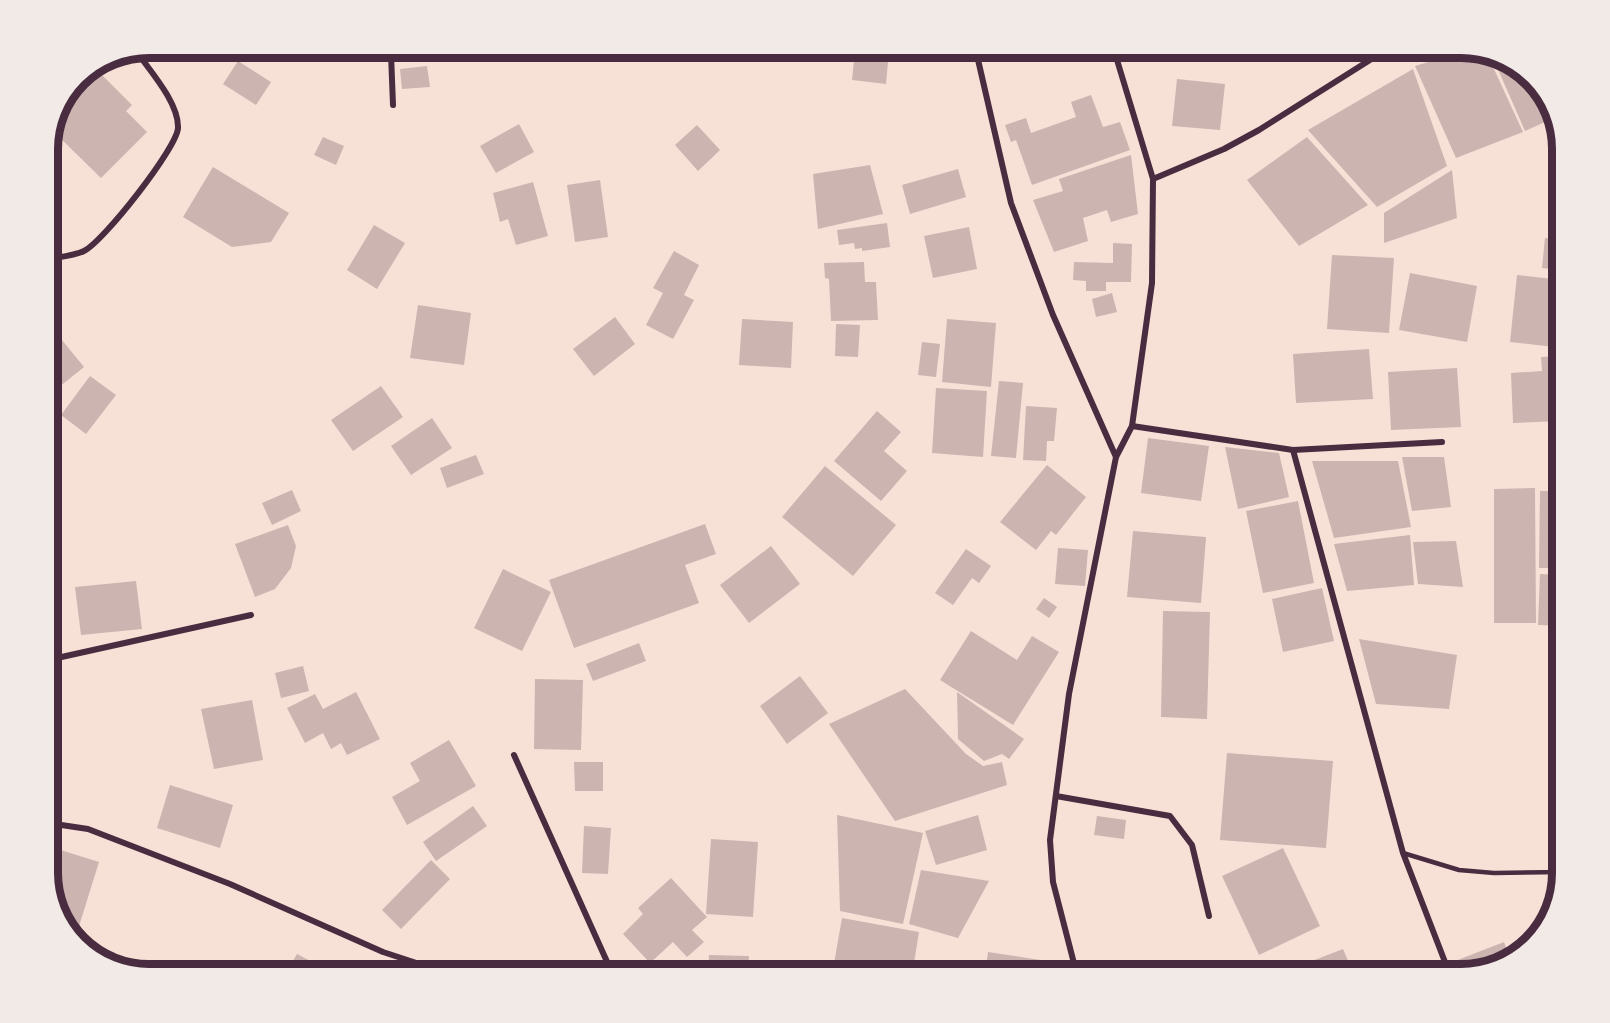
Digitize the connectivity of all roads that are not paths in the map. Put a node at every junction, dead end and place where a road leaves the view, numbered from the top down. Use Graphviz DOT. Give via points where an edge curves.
graph roads {
  1 [pos="391,58"];
  2 [pos="978,58"];
  3 [pos="1116,58"];
  4 [pos="1373,58"];
  5 [pos="142,59"];
  6 [pos="393,105"];
  7 [pos="1153,179"];
  8 [pos="59,257"];
  9 [pos="1132,426"];
  10 [pos="1442,442"];
  11 [pos="1293,450"];
  12 [pos="1116,457"];
  13 [pos="251,615"];
  14 [pos="59,658"];
  15 [pos="514,755"];
  16 [pos="1056,796"];
  17 [pos="59,825"];
  18 [pos="1403,853"];
  19 [pos="1552,872"];
  20 [pos="1209,916"];
  21 [pos="420,964"];
  22 [pos="608,964"];
  23 [pos="1074,964"];
  24 [pos="1446,964"];
  1 -- 6 [label="street"];
  2 -- 12 [label="street" via="1011,204 1053,315"];
  3 -- 7 [label="street"];
  4 -- 7 [label="street" via="1259,130"];
  5 -- 8 [label="street" via="169,97 178,127 171,148 106,233 84,251"];
  7 -- 9 [label="street" via="1152,283"];
  9 -- 11 [label="street"];
  9 -- 12 [label="street"];
  10 -- 11 [label="street"];
  11 -- 18 [label="street"];
  12 -- 16 [label="street" via="1069,694"];
  13 -- 14 [label="street"];
  15 -- 22 [label="street"];
  16 -- 20 [label="street" via="1170,816 1191,845"];
  16 -- 23 [label="street" via="1050,840 1053,882"];
  17 -- 21 [label="street" via="88,829"];
  18 -- 19 [label="lane" via="1460,870"];
  18 -- 24 [label="street"];
}
